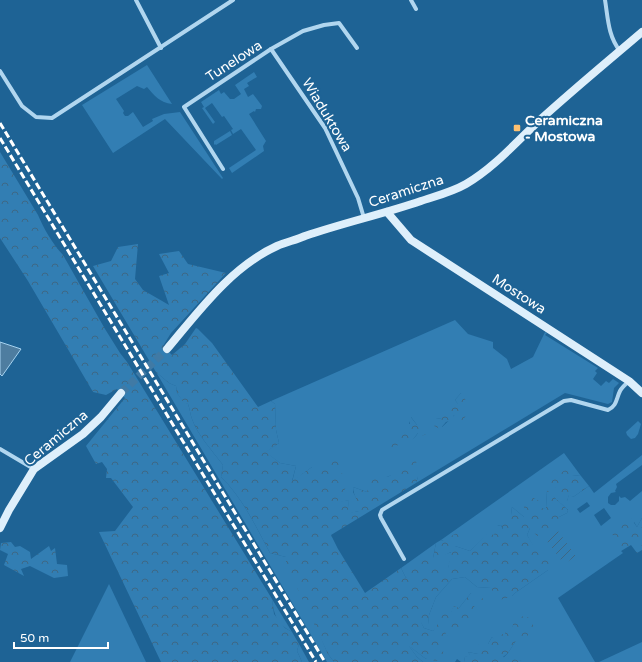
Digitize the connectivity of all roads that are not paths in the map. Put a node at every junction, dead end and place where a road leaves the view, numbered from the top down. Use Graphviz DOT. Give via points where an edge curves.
graph roads {
  1 [pos="136,0"];
  2 [pos="234,0"];
  3 [pos="411,0"];
  4 [pos="605,0"];
  5 [pos="416,9"];
  6 [pos="642,32"];
  7 [pos="161,48"];
  8 [pos="356,48"];
  9 [pos="271,49"];
  10 [pos="620,51"];
  11 [pos="0,71"];
  12 [pos="223,169"];
  13 [pos="387,212"];
  14 [pos="364,218"];
  15 [pos="167,349"];
  16 [pos="629,381"];
  17 [pos="121,393"];
  18 [pos="642,393"];
  19 [pos="0,449"];
  20 [pos="34,470"];
  21 [pos="0,528"];
  22 [pos="404,559"];
  1 -- 7 [label="street"];
  2 -- 7 [label="street"];
  3 -- 5 [label="street"];
  4 -- 10 [label="street" via="612,41"];
  6 -- 10 [label="street, Ceramiczna"];
  7 -- 11 [label="street" via="52,118 36,117 22,106"];
  8 -- 9 [label="street, Tunelowa" via="339,23 303,31"];
  9 -- 12 [label="street, Tunelowa" via="184,107"];
  9 -- 14 [label="street, Wiaduktowa" via="325,128 358,198"];
  10 -- 13 [label="street, Ceramiczna" via="554,107 484,172 448,192"];
  13 -- 14 [label="street, Ceramiczna"];
  13 -- 16 [label="street, Mostowa" via="411,240"];
  14 -- 15 [label="street, Ceramiczna" via="276,246 254,260 232,277"];
  16 -- 18 [label="street, Mostowa"];
  16 -- 22 [label="street" via="612,408 608,410 571,400 564,401 382,510 381,518"];
  17 -- 20 [label="street, Ceramiczna" via="83,434"];
  19 -- 20 [label="street"];
  20 -- 21 [label="street, Ceramiczna"];
}
